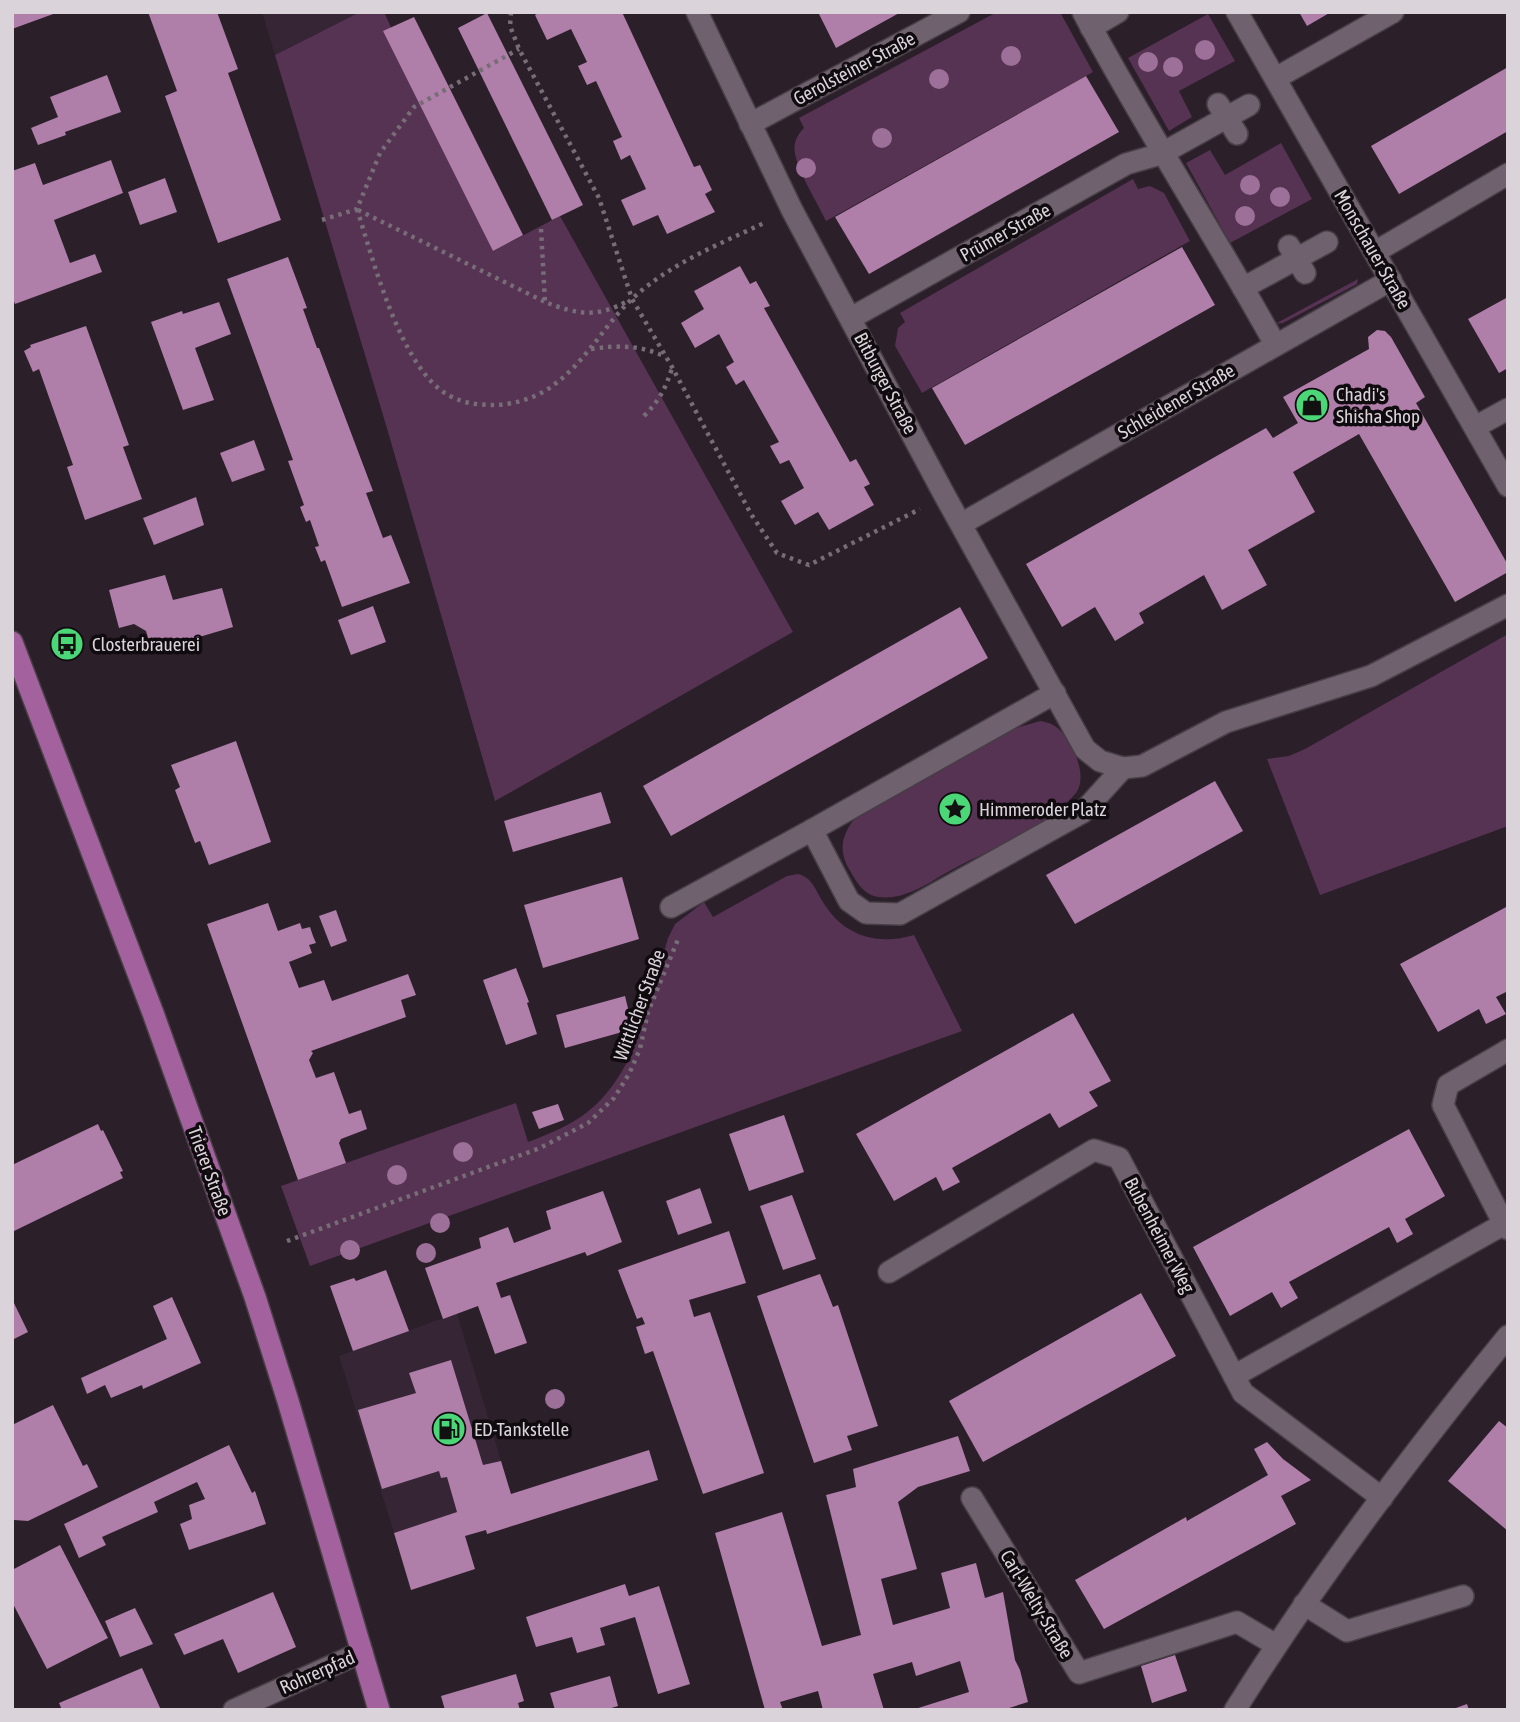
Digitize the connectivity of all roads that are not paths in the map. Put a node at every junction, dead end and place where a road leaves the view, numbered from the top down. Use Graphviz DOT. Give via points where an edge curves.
graph roads {
  1 [pos="697,12"];
  2 [pos="959,12"];
  3 [pos="1118,12"];
  4 [pos="1237,12"];
  5 [pos="1394,12"];
  6 [pos="1087,20"];
  7 [pos="1276,78"];
  8 [pos="1249,105"];
  9 [pos="750,124"];
  10 [pos="1161,154"];
  11 [pos="1508,174"];
  12 [pos="1326,242"];
  13 [pos="1375,252"];
  14 [pos="1391,280"];
  15 [pos="1243,288"];
  16 [pos="851,318"];
  17 [pos="1275,344"];
  18 [pos="1508,409"];
  19 [pos="1475,427"];
  20 [pos="1508,486"];
  21 [pos="961,524"];
  22 [pos="1508,605"];
  23 [pos="12,642"];
  24 [pos="17,667"];
  25 [pos="1055,693"];
  26 [pos="1123,768"];
  27 [pos="813,830"];
  28 [pos="671,907"];
  29 [pos="1508,1050"];
  30 [pos="1506,1226"];
  31 [pos="889,1272"];
  32 [pos="1506,1342"];
  33 [pos="1234,1376"];
  34 [pos="972,1498"];
  35 [pos="1382,1498"];
  36 [pos="1463,1596"];
  37 [pos="1304,1604"];
  38 [pos="1276,1645"];
  39 [pos="362,1652"];
  40 [pos="234,1710"];
  41 [pos="379,1710"];
  42 [pos="1235,1710"];
  1 -- 9 [label="street, Bitburger Straße"];
  2 -- 9 [label="street, Gerolsteiner Straße"];
  3 -- 6 [label="street"];
  4 -- 7 [label="street, Monschauer Straße"];
  5 -- 7 [label="street"];
  6 -- 10 [label="street"];
  7 -- 13 [label="street, Monschauer Straße"];
  8 -- 10 [label="street, Prümer Straße"];
  9 -- 16 [label="street, Bitburger Straße"];
  10 -- 15 [label="street"];
  10 -- 16 [label="street, Prümer Straße" via="1126,164"];
  11 -- 13 [label="street"];
  12 -- 15 [label="street"];
  13 -- 14 [label="street, Monschauer Straße"];
  14 -- 17 [label="street, Schleidener Straße"];
  14 -- 19 [label="street, Monschauer Straße"];
  15 -- 17 [label="street"];
  16 -- 21 [label="street, Bitburger Straße"];
  17 -- 21 [label="street, Schleidener Straße"];
  18 -- 19 [label="street"];
  19 -- 20 [label="street, Monschauer Straße"];
  21 -- 25 [label="street, Bitburger Straße"];
  22 -- 26 [label="street" via="1371,676 1226,722 1143,766"];
  23 -- 24 [label="main road, Trierer Straße"];
  24 -- 39 [label="main road, Trierer Straße" via="153,1013 251,1286"];
  25 -- 26 [label="street, Bitburger Straße" via="1085,749 1100,761"];
  25 -- 27 [label="street"];
  26 -- 27 [label="street" via="1083,812 900,914 866,913 849,901"];
  27 -- 28 [label="street"];
  29 -- 30 [label="street" via="1448,1084 1443,1105"];
  30 -- 33 [label="street"];
  31 -- 33 [label="street, Bubenheimer Weg" via="1094,1150 1119,1158"];
  32 -- 35 [label="street"];
  33 -- 35 [label="street, Bubenheimer Weg" via="1243,1393"];
  34 -- 38 [label="street, Carl-Welty-Straße" via="1079,1673 1237,1622"];
  35 -- 37 [label="street"];
  36 -- 37 [label="street" via="1347,1631"];
  37 -- 38 [label="street"];
  38 -- 42 [label="street"];
  39 -- 40 [label="street, Rohrerpfad"];
  39 -- 41 [label="main road, Trierer Straße"];
}
